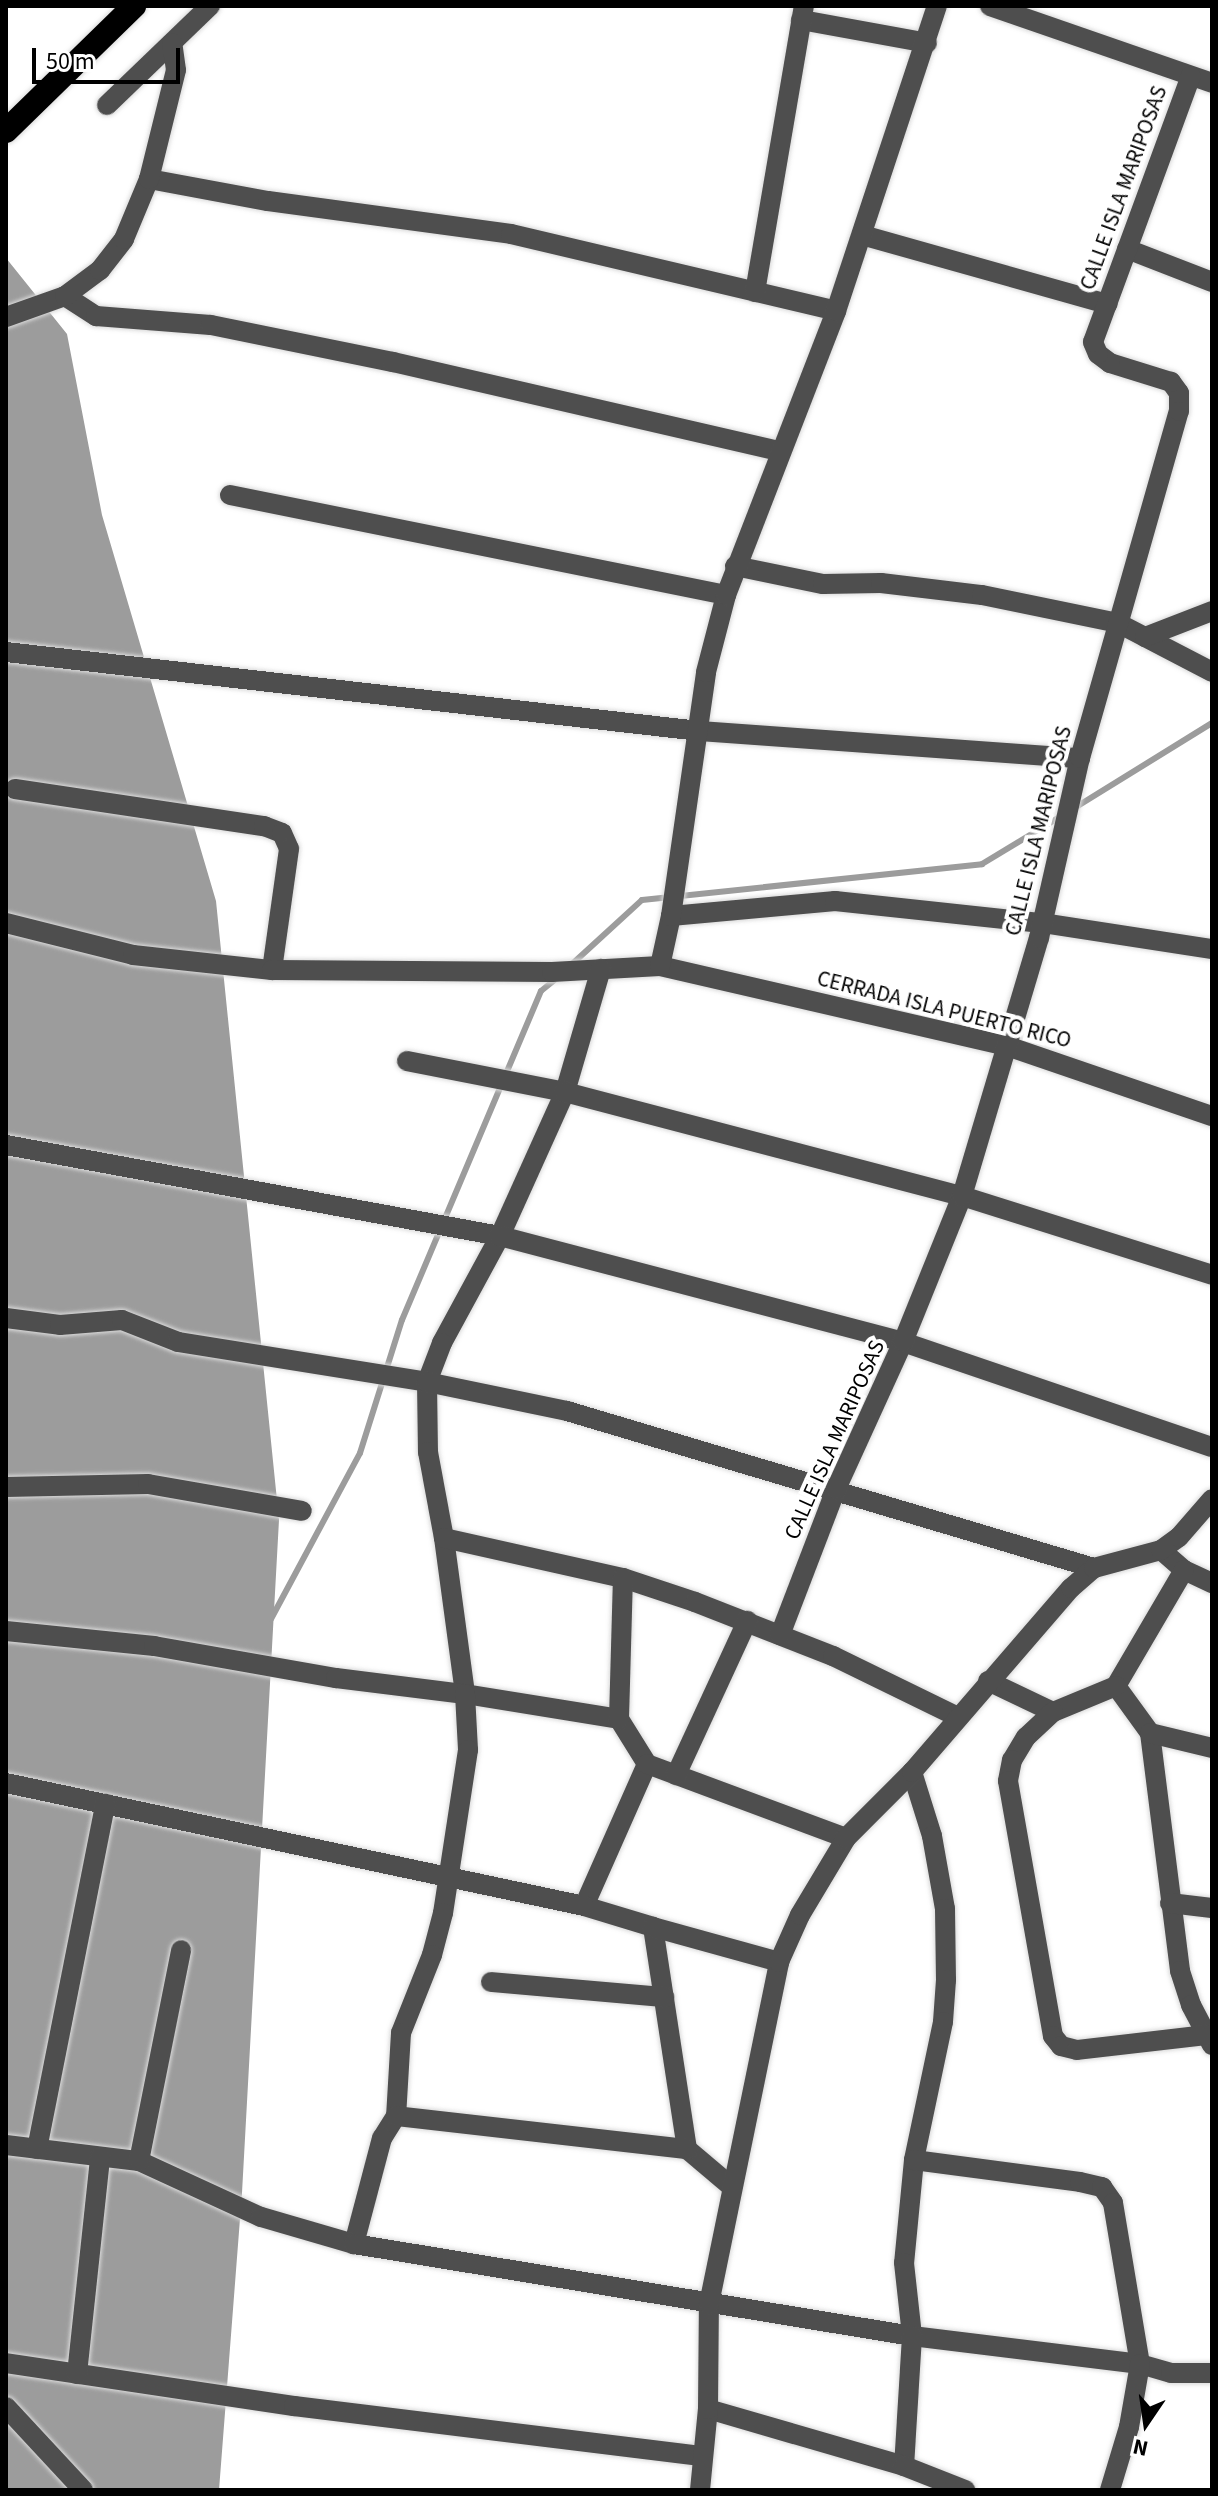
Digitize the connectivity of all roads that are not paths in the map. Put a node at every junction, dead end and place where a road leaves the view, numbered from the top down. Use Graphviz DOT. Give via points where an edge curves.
graph roads {
  1 [pos="134,6"];
  2 [pos="210,6"];
  3 [pos="937,6"];
  4 [pos="990,6"];
  5 [pos="802,13"];
  6 [pos="172,43"];
  7 [pos="927,43"];
  8 [pos="1191,76"];
  9 [pos="1212,83"];
  10 [pos="107,105"];
  11 [pos="6,131"];
  12 [pos="149,179"];
  13 [pos="862,235"];
  14 [pos="1127,249"];
  15 [pos="1212,282"];
  16 [pos="755,292"];
  17 [pos="65,296"];
  18 [pos="1107,304"];
  19 [pos="836,311"];
  20 [pos="6,317"];
  21 [pos="779,451"];
  22 [pos="230,495"];
  23 [pos="735,566"];
  24 [pos="726,595"];
  25 [pos="1212,611"];
  26 [pos="1118,623"];
  27 [pos="1145,637"];
  28 [pos="6,652"];
  29 [pos="1212,672"];
  30 [pos="699,731"];
  31 [pos="1080,758"];
  32 [pos="15,789"];
  33 [pos="671,916"];
  34 [pos="6,923"];
  35 [pos="1042,923"];
  36 [pos="1212,949"];
  37 [pos="660,966"];
  38 [pos="601,969"];
  39 [pos="272,970"];
  40 [pos="1007,1046"];
  41 [pos="407,1061"];
  42 [pos="565,1092"];
  43 [pos="1212,1116"];
  44 [pos="6,1145"];
  45 [pos="962,1196"];
  46 [pos="500,1236"];
  47 [pos="1212,1275"];
  48 [pos="6,1318"];
  49 [pos="903,1342"];
  50 [pos="427,1382"];
  51 [pos="1212,1447"];
  52 [pos="6,1487"];
  53 [pos="836,1489"];
  54 [pos="1212,1499"];
  55 [pos="302,1511"];
  56 [pos="444,1538"];
  57 [pos="1161,1550"];
  58 [pos="1094,1568"];
  59 [pos="1184,1570"];
  60 [pos="623,1578"];
  61 [pos="1212,1583"];
  62 [pos="747,1621"];
  63 [pos="6,1631"];
  64 [pos="780,1635"];
  65 [pos="988,1681"];
  66 [pos="1116,1686"];
  67 [pos="465,1694"];
  68 [pos="1053,1712"];
  69 [pos="958,1717"];
  70 [pos="619,1719"];
  71 [pos="1150,1733"];
  72 [pos="1212,1748"];
  73 [pos="647,1764"];
  74 [pos="912,1772"];
  75 [pos="676,1775"];
  76 [pos="6,1783"];
  77 [pos="105,1804"];
  78 [pos="846,1838"];
  79 [pos="447,1878"];
  80 [pos="1170,1903"];
  81 [pos="584,1906"];
  82 [pos="1212,1908"];
  83 [pos="653,1927"];
  84 [pos="181,1950"];
  85 [pos="779,1962"];
  86 [pos="491,1982"];
  87 [pos="664,1997"];
  88 [pos="1210,2040"];
  89 [pos="396,2116"];
  90 [pos="6,2145"];
  91 [pos="37,2149"];
  92 [pos="687,2149"];
  93 [pos="100,2157"];
  94 [pos="914,2160"];
  95 [pos="139,2161"];
  96 [pos="732,2187"];
  97 [pos="354,2244"];
  98 [pos="709,2304"];
  99 [pos="912,2336"];
  100 [pos="6,2363"];
  101 [pos="1140,2364"];
  102 [pos="1212,2373"];
  103 [pos="77,2374"];
  104 [pos="6,2407"];
  105 [pos="708,2409"];
  106 [pos="703,2456"];
  107 [pos="904,2466"];
  108 [pos="83,2490"];
  109 [pos="700,2490"];
  110 [pos="965,2490"];
  111 [pos="1110,2490"];
  1 -- 11 [label="highway"];
  2 -- 6 [label="street"];
  3 -- 7 [label="street"];
  4 -- 8 [label="street"];
  5 -- 7 [label="street"];
  5 -- 16 [label="street"];
  6 -- 10 [label="street"];
  6 -- 12 [label="street" via="176,70"];
  7 -- 13 [label="street"];
  8 -- 9 [label="street"];
  8 -- 14 [label="street, CALLE ISLA MARIPOSAS"];
  12 -- 16 [label="street" via="511,234"];
  12 -- 17 [label="street" via="124,239 100,270"];
  13 -- 18 [label="street"];
  13 -- 19 [label="street"];
  14 -- 15 [label="street"];
  14 -- 18 [label="street, CALLE ISLA MARIPOSAS"];
  16 -- 19 [label="street"];
  17 -- 20 [label="street"];
  17 -- 21 [label="street" via="96,316 242,331"];
  18 -- 26 [label="street, CALLE ISLA MARIPOSAS" via="1093,342 1098,354 1110,363 1171,382 1179,393 1179,411"];
  19 -- 21 [label="street"];
  21 -- 23 [label="street"];
  22 -- 24 [label="street"];
  23 -- 24 [label="street"];
  23 -- 26 [label="street" via="823,584 881,583 982,595"];
  24 -- 30 [label="street" via="706,672"];
  25 -- 27 [label="street"];
  26 -- 27 [label="street"];
  26 -- 31 [label="street, CALLE ISLA MARIPOSAS"];
  27 -- 29 [label="street"];
  28 -- 30 [label="street"];
  30 -- 31 [label="street"];
  30 -- 33 [label="street"];
  31 -- 35 [label="street, CALLE ISLA MARIPOSAS"];
  32 -- 39 [label="street" via="282,833 289,849"];
  33 -- 35 [label="street" via="835,901"];
  33 -- 37 [label="street"];
  34 -- 39 [label="street, CERRADA ISLA PUERTO RICO" via="133,955"];
  35 -- 36 [label="street"];
  35 -- 40 [label="street, CALLE ISLA MARIPOSAS"];
  37 -- 38 [label="street, CERRADA ISLA PUERTO RICO"];
  37 -- 40 [label="street, CERRADA ISLA PUERTO RICO"];
  38 -- 39 [label="street, CERRADA ISLA PUERTO RICO"];
  38 -- 42 [label="street"];
  40 -- 43 [label="street, CERRADA ISLA PUERTO RICO"];
  40 -- 45 [label="street, CALLE ISLA MARIPOSAS"];
  41 -- 42 [label="street"];
  42 -- 45 [label="street"];
  42 -- 46 [label="street"];
  44 -- 46 [label="street"];
  45 -- 47 [label="street"];
  45 -- 49 [label="street, CALLE ISLA MARIPOSAS"];
  46 -- 49 [label="street"];
  46 -- 50 [label="street" via="442,1343"];
  48 -- 50 [label="street" via="60,1325 122,1320 178,1342"];
  49 -- 51 [label="street"];
  49 -- 53 [label="street, CALLE ISLA MARIPOSAS"];
  50 -- 53 [label="street" via="567,1411"];
  50 -- 56 [label="street" via="428,1452"];
  52 -- 55 [label="street" via="148,1484"];
  53 -- 58 [label="street"];
  53 -- 64 [label="street, CALLE ISLA MARIPOSAS"];
  54 -- 57 [label="street"];
  56 -- 60 [label="street"];
  56 -- 67 [label="street"];
  57 -- 58 [label="street"];
  57 -- 59 [label="street"];
  58 -- 65 [label="street"];
  59 -- 61 [label="street"];
  59 -- 66 [label="street"];
  60 -- 62 [label="street"];
  60 -- 70 [label="street"];
  62 -- 64 [label="street"];
  62 -- 75 [label="street"];
  63 -- 67 [label="street" via="154,1646"];
  64 -- 69 [label="street"];
  65 -- 68 [label="street"];
  65 -- 69 [label="street"];
  66 -- 68 [label="street"];
  66 -- 71 [label="street"];
  67 -- 70 [label="street"];
  67 -- 79 [label="street" via="468,1750"];
  68 -- 88 [label="street" via="1026,1737 1012,1760 1008,1781 1053,2036 1061,2046 1077,2050"];
  69 -- 74 [label="street"];
  70 -- 73 [label="street"];
  71 -- 72 [label="street"];
  71 -- 80 [label="street"];
  73 -- 75 [label="street"];
  73 -- 81 [label="street"];
  74 -- 78 [label="street"];
  74 -- 94 [label="street" via="932,1836 945,1909 946,1966 943,2022"];
  75 -- 78 [label="street"];
  76 -- 77 [label="street"];
  77 -- 79 [label="street"];
  77 -- 91 [label="street"];
  78 -- 85 [label="street"];
  79 -- 81 [label="street"];
  79 -- 89 [label="street" via="432,1955 401,2033"];
  80 -- 82 [label="street"];
  80 -- 88 [label="street" via="1180,1971"];
  81 -- 83 [label="street"];
  83 -- 85 [label="street"];
  83 -- 87 [label="street"];
  84 -- 95 [label="street"];
  85 -- 96 [label="street"];
  86 -- 87 [label="street"];
  87 -- 92 [label="street"];
  89 -- 92 [label="street"];
  89 -- 97 [label="street" via="382,2138"];
  90 -- 91 [label="street"];
  91 -- 93 [label="street"];
  92 -- 96 [label="street"];
  93 -- 95 [label="street"];
  93 -- 103 [label="street"];
  94 -- 99 [label="street" via="904,2263"];
  94 -- 101 [label="street" via="1102,2187 1113,2203"];
  95 -- 97 [label="street" via="261,2217"];
  96 -- 98 [label="street"];
  97 -- 98 [label="street"];
  98 -- 99 [label="street"];
  98 -- 105 [label="street"];
  99 -- 101 [label="street"];
  99 -- 107 [label="street"];
  100 -- 103 [label="street"];
  101 -- 102 [label="street" via="1171,2373"];
  101 -- 111 [label="street"];
  103 -- 106 [label="street"];
  104 -- 108 [label="street"];
  105 -- 106 [label="street"];
  105 -- 107 [label="street"];
  106 -- 109 [label="street"];
  107 -- 110 [label="street"];
}
